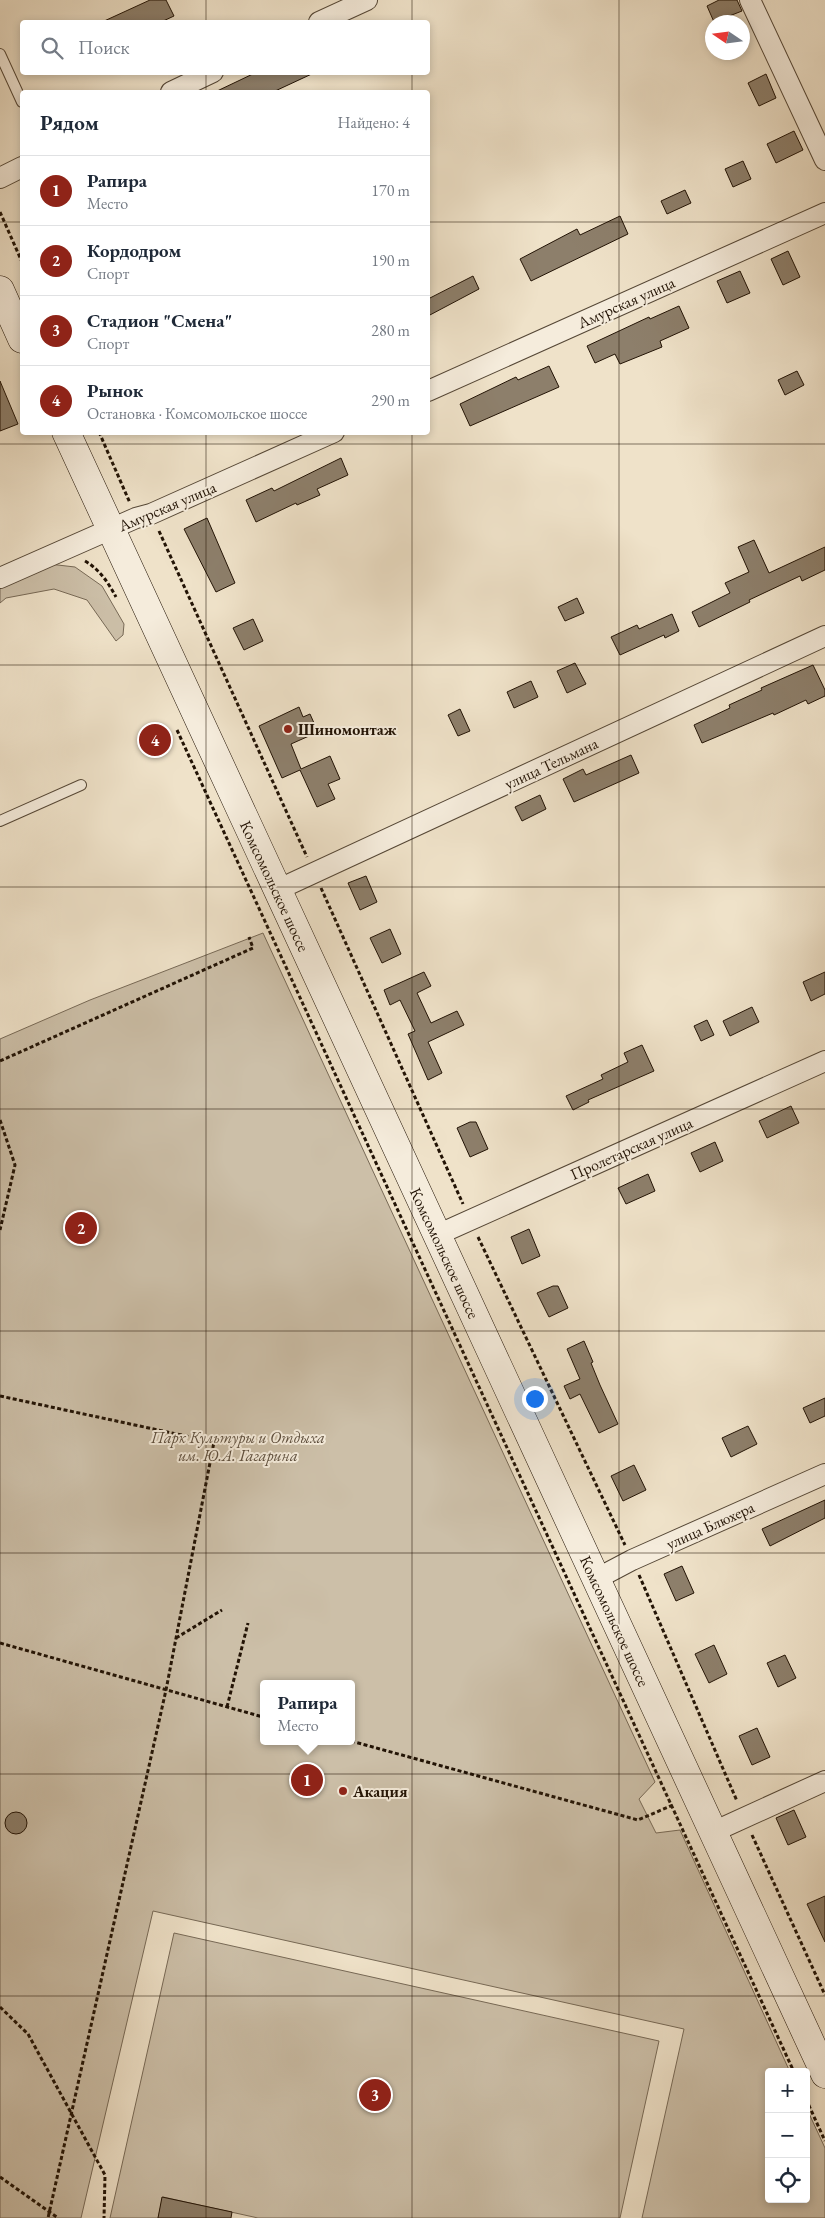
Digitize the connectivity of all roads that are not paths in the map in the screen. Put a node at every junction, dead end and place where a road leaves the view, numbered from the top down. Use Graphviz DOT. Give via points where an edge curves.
graph roads {
  1 [pos="367,0"];
  2 [pos="750,0"];
  3 [pos="323,20"];
  4 [pos="0,54"];
  5 [pos="207,75"];
  6 [pos="175,90"];
  7 [pos="20,98"];
  8 [pos="825,160"];
  9 [pos="20,168"];
  10 [pos="0,178"];
  11 [pos="825,214"];
  12 [pos="0,290"];
  13 [pos="20,335"];
  14 [pos="430,390"];
  15 [pos="67,435"];
  16 [pos="327,435"];
  17 [pos="111,530"];
  18 [pos="0,578"];
  19 [pos="825,636"];
  20 [pos="81,785"];
  21 [pos="0,821"];
  22 [pos="277,890"];
  23 [pos="825,1061"];
  24 [pos="437,1235"];
  25 [pos="825,1474"];
  26 [pos="596,1579"];
  27 [pos="825,1781"];
  28 [pos="713,1832"];
  29 [pos="825,2074"];
  1 -- 3 [label="street"];
  2 -- 8 [label="street"];
  4 -- 7 [label="lane"];
  5 -- 6 [label="street"];
  9 -- 10 [label="street"];
  11 -- 14 [label="street, Амурская улица"];
  12 -- 13 [label="main road"];
  15 -- 17 [label="main road, Комсомольское шоссе"];
  16 -- 17 [label="street, Амурская улица"];
  17 -- 18 [label="street, Амурская улица"];
  17 -- 22 [label="main road, Комсомольское шоссе"];
  19 -- 22 [label="street, улица Тельмана"];
  20 -- 21 [label="lane"];
  22 -- 24 [label="main road, Комсомольское шоссе"];
  23 -- 24 [label="street, Пролетарская улица"];
  24 -- 26 [label="main road, Комсомольское шоссе"];
  25 -- 26 [label="street, улица Блюхера"];
  26 -- 28 [label="main road, Комсомольское шоссе"];
  27 -- 28 [label="street"];
  28 -- 29 [label="main road, Комсомольское шоссе"];
}
